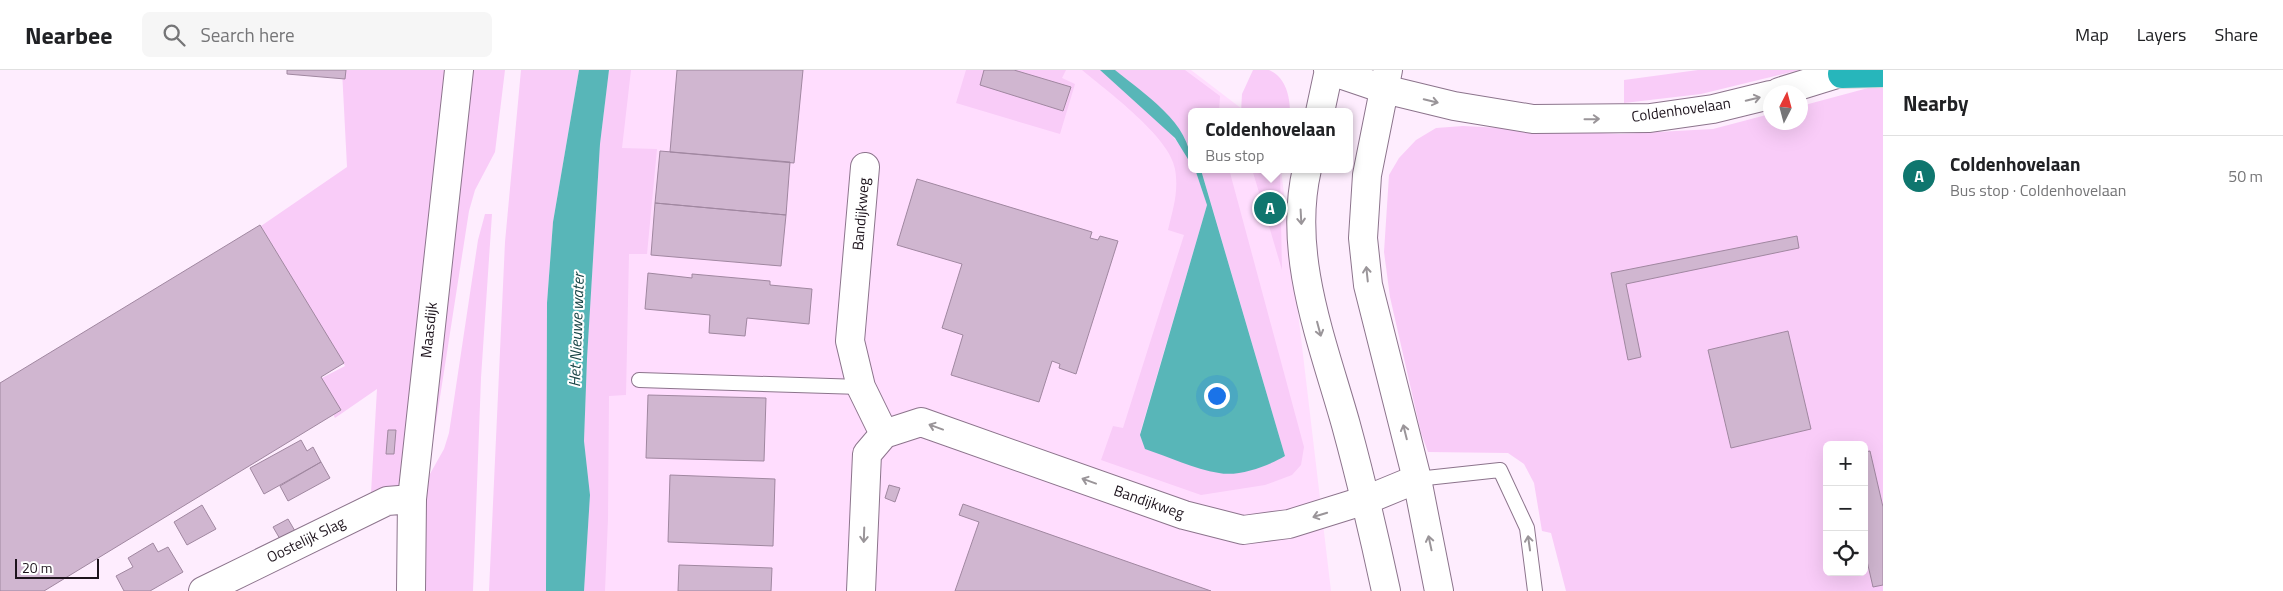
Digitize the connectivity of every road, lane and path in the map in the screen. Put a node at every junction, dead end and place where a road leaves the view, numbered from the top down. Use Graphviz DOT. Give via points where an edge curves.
graph roads {
  1 [pos="459,70"];
  2 [pos="1329,70"];
  3 [pos="1846,72"];
  4 [pos="1883,73"];
  5 [pos="1386,80"];
  6 [pos="1802,85"];
  7 [pos="1763,97"];
  8 [pos="1321,108"];
  9 [pos="865,168"];
  10 [pos="1306,173"];
  11 [pos="639,380"];
  12 [pos="861,387"];
  13 [pos="884,434"];
  14 [pos="1417,479"];
  15 [pos="412,499"];
  16 [pos="1366,500"];
  17 [pos="203,591"];
  18 [pos="411,591"];
  19 [pos="862,591"];
  20 [pos="1386,591"];
  21 [pos="1440,591"];
  22 [pos="1535,591"];
  1 -- 15 [label="street, Maasdijk"];
  2 -- 5 [label="street, Coldenhovelaan"];
  2 -- 8 [label="street, Coldenhovelaan"];
  3 -- 4 [label="highway"];
  3 -- 6 [label="street"];
  5 -- 7 [label="street, Coldenhovelaan, one-way" via="1454,106 1533,119 1650,118 1713,109"];
  14 -- 5 [label="street, one-way" via="1368,285 1363,238 1367,175"];
  9 -- 12 [label="street, Bandijkweg" via="850,341"];
  10 -- 16 [label="street, one-way" via="1300,210 1306,282"];
  11 -- 12 [label="lane"];
  12 -- 13 [label="street, Bandijkweg"];
  16 -- 13 [label="street, Bandijkweg, one-way" via="1289,524 1243,530 1184,515 921,422"];
  13 -- 19 [label="street, one-way" via="866,454"];
  14 -- 16 [label="street, Bandijkweg"];
  21 -- 14 [label="street, one-way"];
  22 -- 14 [label="lane, one-way" via="1527,528 1500,470"];
  15 -- 17 [label="street, Oostelijk Slag" via="387,501"];
  15 -- 18 [label="street, Maasdijk"];
  16 -- 20 [label="street"];
}
